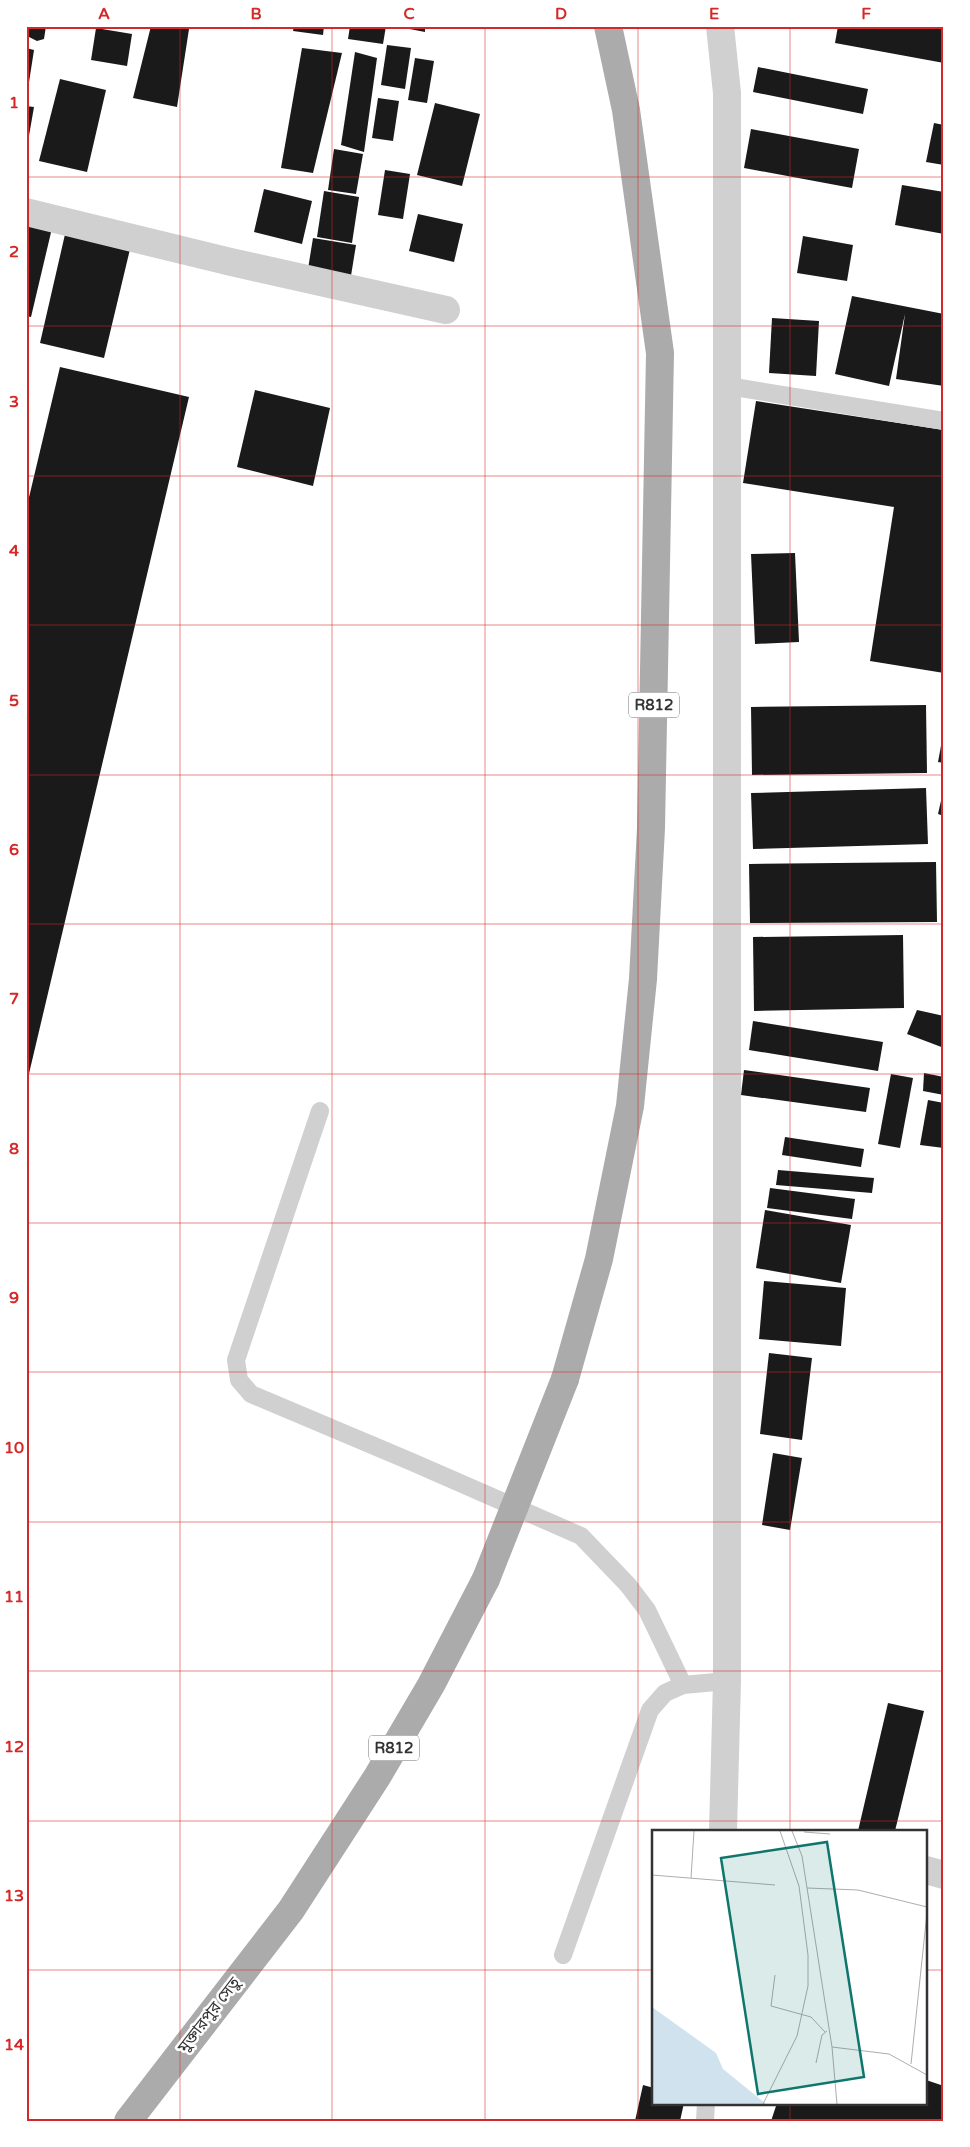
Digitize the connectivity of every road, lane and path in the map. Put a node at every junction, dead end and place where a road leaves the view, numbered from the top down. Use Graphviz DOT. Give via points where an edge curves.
graph roads {
  1 [pos="608,26"];
  2 [pos="720,26"];
  3 [pos="26,212"];
  4 [pos="446,310"];
  5 [pos="728,386"];
  6 [pos="944,421"];
  7 [pos="320,1111"];
  8 [pos="727,1681"];
  9 [pos="684,1686"];
  10 [pos="723,1830"];
  11 [pos="928,1871"];
  12 [pos="944,1875"];
  13 [pos="563,1955"];
  14 [pos="706,2104"];
  15 [pos="128,2121"];
  16 [pos="705,2121"];
  1 -- 15 [label="main road, মুক্তারপুর সেতু / R812, bridge" via="626,110 660,353 651,828 643,979 630,1106 599,1259 565,1379 486,1579 431,1685 377,1777 291,1910"];
  2 -- 5 [label="street" via="728,93"];
  3 -- 4 [label="street"];
  5 -- 6 [label="lane"];
  5 -- 8 [label="street"];
  7 -- 9 [label="lane" via="236,1360 239,1380 251,1394 581,1536 647,1610"];
  8 -- 9 [label="lane"];
  8 -- 10 [label="street"];
  9 -- 13 [label="lane" via="665,1693 650,1710"];
  11 -- 12 [label="street"];
  14 -- 16 [label="lane"];
}
